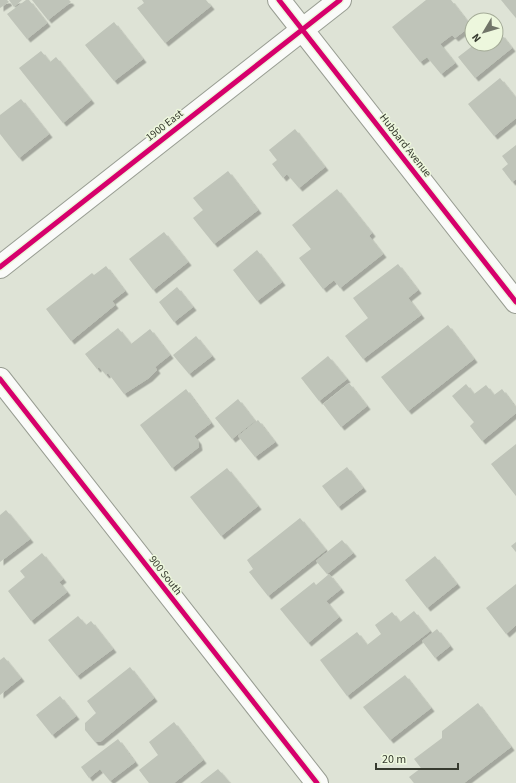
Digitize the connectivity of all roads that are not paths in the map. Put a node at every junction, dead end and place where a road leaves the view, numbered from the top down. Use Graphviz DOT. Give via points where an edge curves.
graph roads {
  1 [pos="280,0"];
  2 [pos="340,0"];
  3 [pos="302,30"];
  4 [pos="0,267"];
  5 [pos="516,302"];
  6 [pos="0,379"];
  7 [pos="317,783"];
  1 -- 3 [label="street, Hubbard Avenue"];
  2 -- 3 [label="street, 1900 East"];
  3 -- 4 [label="street, 1900 East"];
  3 -- 5 [label="street, Hubbard Avenue"];
  6 -- 7 [label="street, 900 South"];
}
